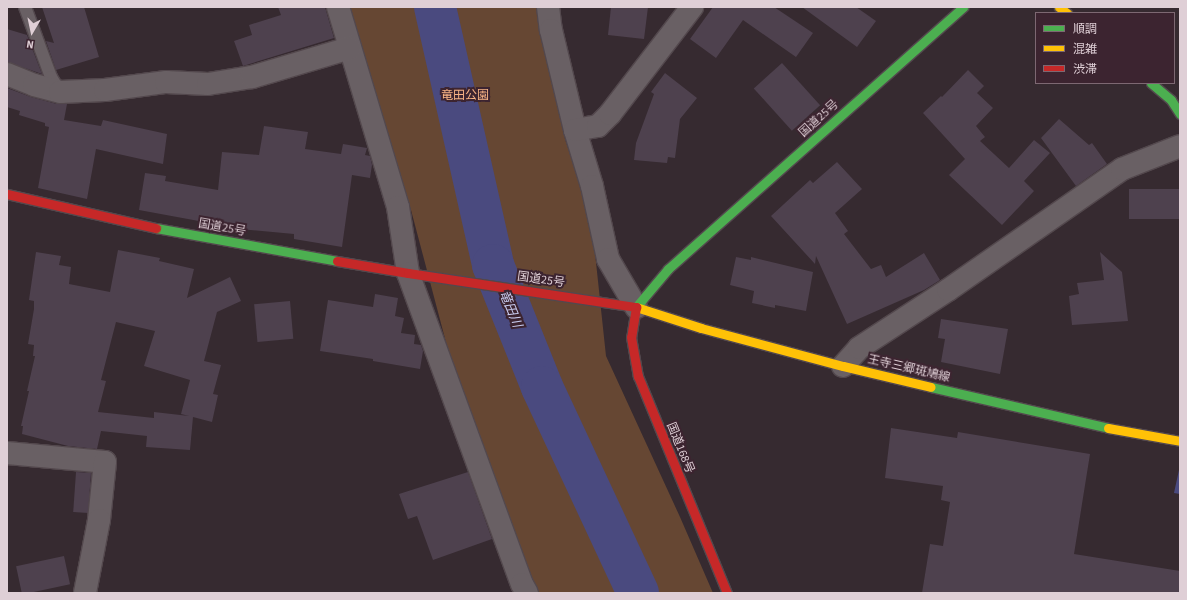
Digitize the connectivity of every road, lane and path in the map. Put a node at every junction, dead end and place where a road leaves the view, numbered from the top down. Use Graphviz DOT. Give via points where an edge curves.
graph roads {
  1 [pos="25,7"];
  2 [pos="338,7"];
  3 [pos="548,7"];
  4 [pos="692,7"];
  5 [pos="963,7"];
  6 [pos="350,48"];
  7 [pos="7,74"];
  8 [pos="1151,84"];
  9 [pos="60,92"];
  10 [pos="1180,114"];
  11 [pos="575,130"];
  12 [pos="1180,146"];
  13 [pos="7,194"];
  14 [pos="408,273"];
  15 [pos="636,307"];
  16 [pos="843,366"];
  17 [pos="1180,441"];
  18 [pos="7,453"];
  19 [pos="85,593"];
  20 [pos="527,593"];
  21 [pos="727,593"];
  1 -- 9 [label="lane" via="51,77"];
  2 -- 6 [label="street"];
  3 -- 11 [label="street" via="551,30"];
  4 -- 11 [label="street" via="610,114 598,126"];
  5 -- 15 [label="main road, 国道25号" via="668,269"];
  6 -- 9 [label="street" via="228,82 166,82 106,90"];
  6 -- 14 [label="street" via="398,207"];
  7 -- 9 [label="street"];
  8 -- 10 [label="main road" via="1171,100"];
  11 -- 15 [label="street" via="592,186 608,259"];
  12 -- 16 [label="street" via="1122,169 948,290 859,348"];
  13 -- 14 [label="main road, 国道25号" via="175,232"];
  14 -- 15 [label="main road, 国道25号"];
  14 -- 20 [label="street"];
  15 -- 16 [label="main road, 王寺三郷斑鳩線" via="701,328"];
  15 -- 21 [label="main road, 国道168号" via="631,337 638,376"];
  16 -- 17 [label="main road, 王寺三郷斑鳩線" via="1109,428"];
  18 -- 19 [label="street" via="105,462 99,520"];
}
